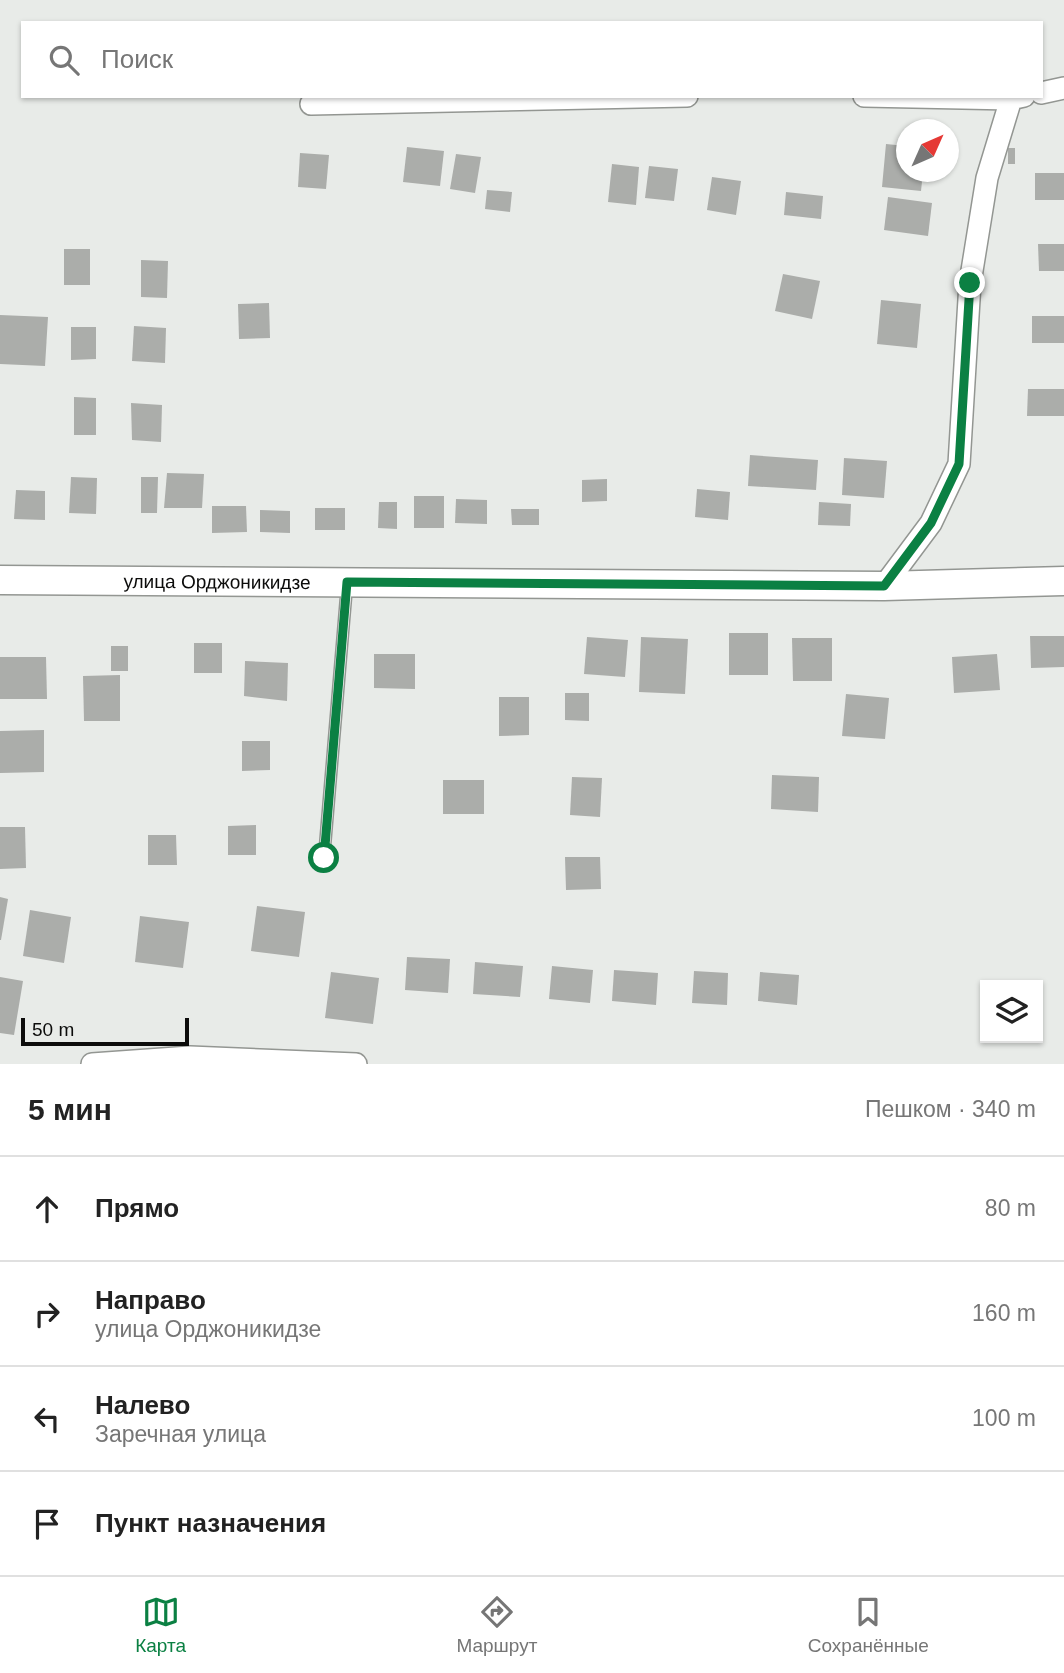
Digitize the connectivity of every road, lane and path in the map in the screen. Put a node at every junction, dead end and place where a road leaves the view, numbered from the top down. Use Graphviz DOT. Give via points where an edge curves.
graph roads {
  1 [pos="1064,88"];
  2 [pos="1043,93"];
  3 [pos="593,98"];
  4 [pos="1018,98"];
  5 [pos="311,104"];
  6 [pos="0,580"];
  7 [pos="347,582"];
  8 [pos="1064,582"];
  9 [pos="884,586"];
  10 [pos="324,858"];
  11 [pos="190,1061"];
  12 [pos="92,1064"];
  13 [pos="356,1064"];
  1 -- 2 [label="street"];
  3 -- 5 [label="street"];
  4 -- 9 [label="street" via="987,178 970,283 959,464 931,523"];
  6 -- 7 [label="street, улица Орджоникидзе"];
  7 -- 9 [label="street, улица Орджоникидзе"];
  7 -- 10 [label="lane"];
  8 -- 9 [label="street, улица Орджоникидзе"];
  11 -- 12 [label="street"];
  11 -- 13 [label="street"];
}
